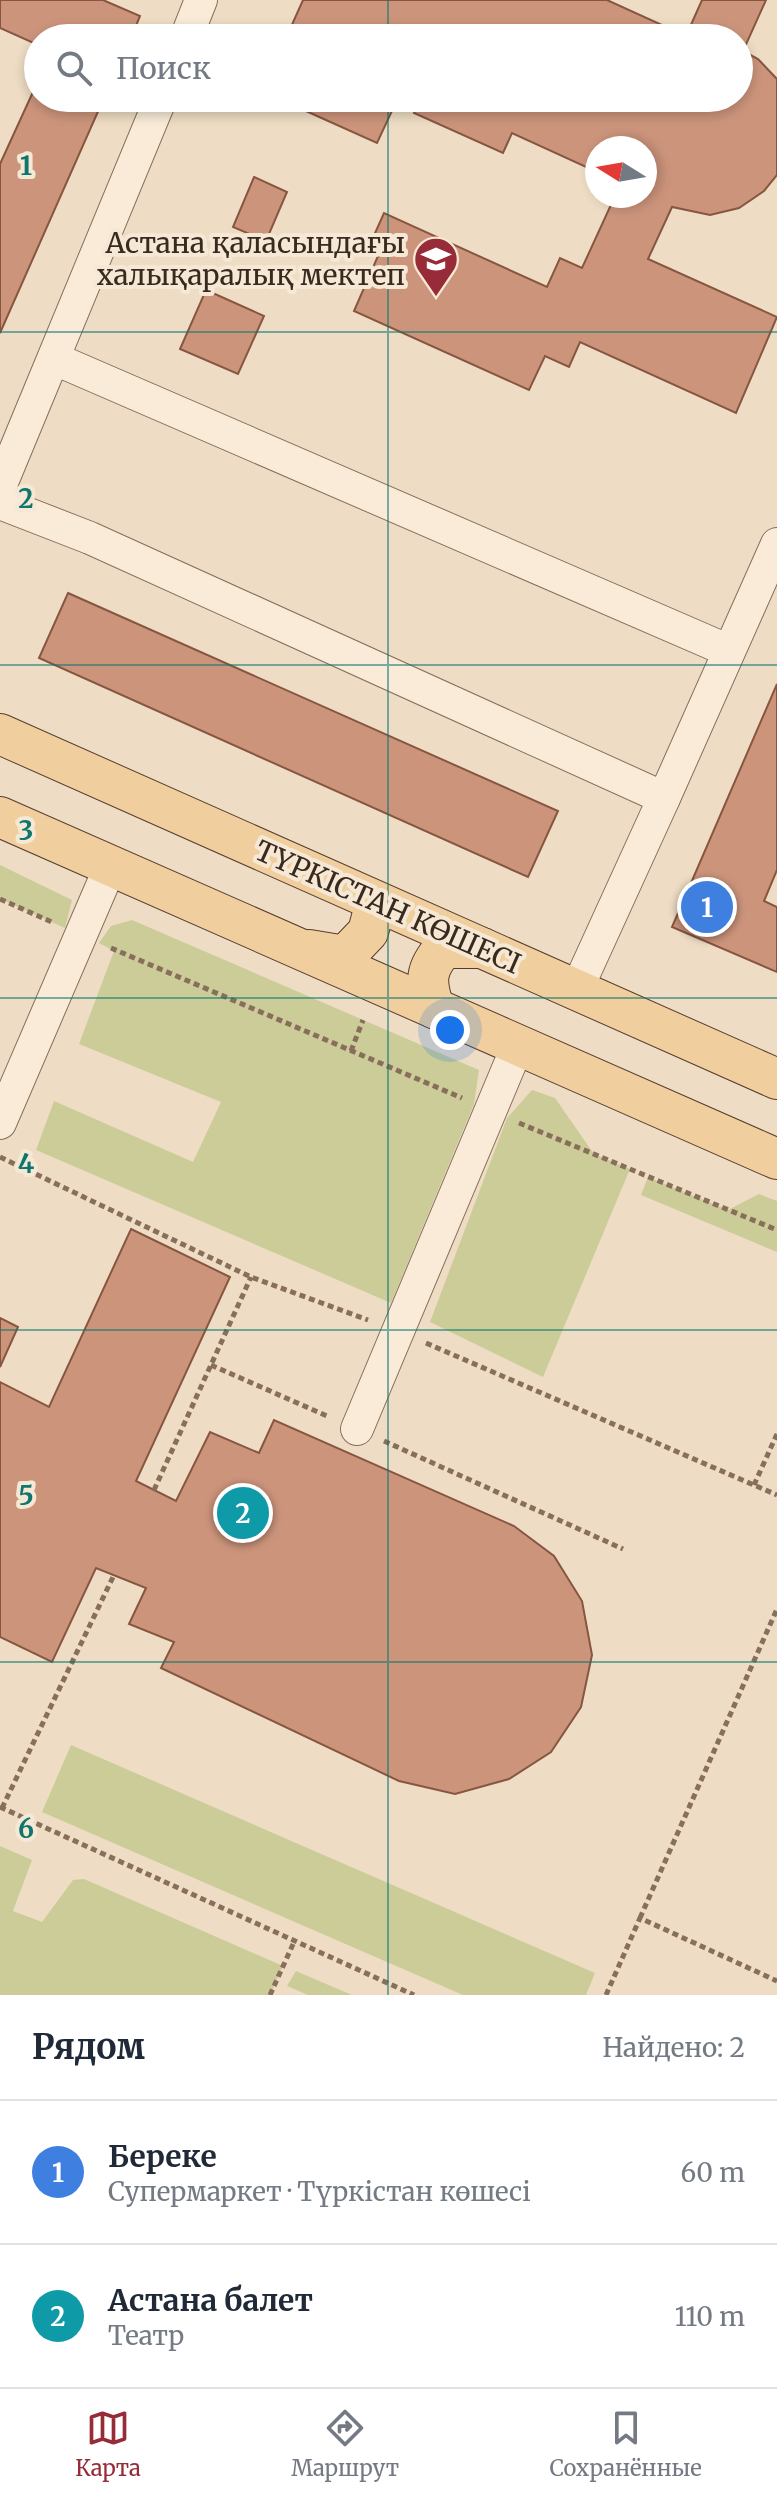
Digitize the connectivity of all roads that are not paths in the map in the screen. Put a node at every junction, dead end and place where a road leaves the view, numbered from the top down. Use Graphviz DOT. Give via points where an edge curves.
graph roads {
  1 [pos="201,0"];
  2 [pos="192,24"];
  3 [pos="155,112"];
  4 [pos="55,359"];
  5 [pos="0,487"];
  6 [pos="0,503"];
  7 [pos="777,544"];
  8 [pos="727,650"];
  9 [pos="0,734"];
  10 [pos="664,798"];
  11 [pos="0,817"];
  12 [pos="111,865"];
  13 [pos="376,902"];
  14 [pos="298,948"];
  15 [pos="482,948"];
  16 [pos="576,991"];
  17 [pos="434,1008"];
  18 [pos="518,1045"];
  19 [pos="12,1062"];
  20 [pos="777,1079"];
  21 [pos="0,1123"];
  22 [pos="777,1159"];
  23 [pos="357,1429"];
  1 -- 2 [label="lane"];
  3 -- 4 [label="lane"];
  4 -- 5 [label="lane"];
  4 -- 8 [label="lane"];
  6 -- 10 [label="lane" via="90,538"];
  7 -- 8 [label="lane"];
  8 -- 10 [label="lane"];
  9 -- 13 [label="main road, ТҮРКІСТАН КӨШЕСІ"];
  10 -- 16 [label="lane"];
  11 -- 12 [label="main road"];
  12 -- 14 [label="main road"];
  12 -- 19 [label="lane" via="81,935"];
  13 -- 14 [label="main road" via="368,932 345,956"];
  13 -- 15 [label="main road, ТҮРКІСТАН КӨШЕСІ"];
  14 -- 17 [label="main road"];
  15 -- 16 [label="main road, ТҮРКІСТАН КӨШЕСІ"];
  15 -- 17 [label="main road" via="444,948 428,966 426,985"];
  16 -- 20 [label="main road, ТҮРКІСТАН КӨШЕСІ"];
  17 -- 18 [label="main road"];
  18 -- 22 [label="main road"];
  18 -- 23 [label="lane"];
  19 -- 21 [label="lane"];
}
